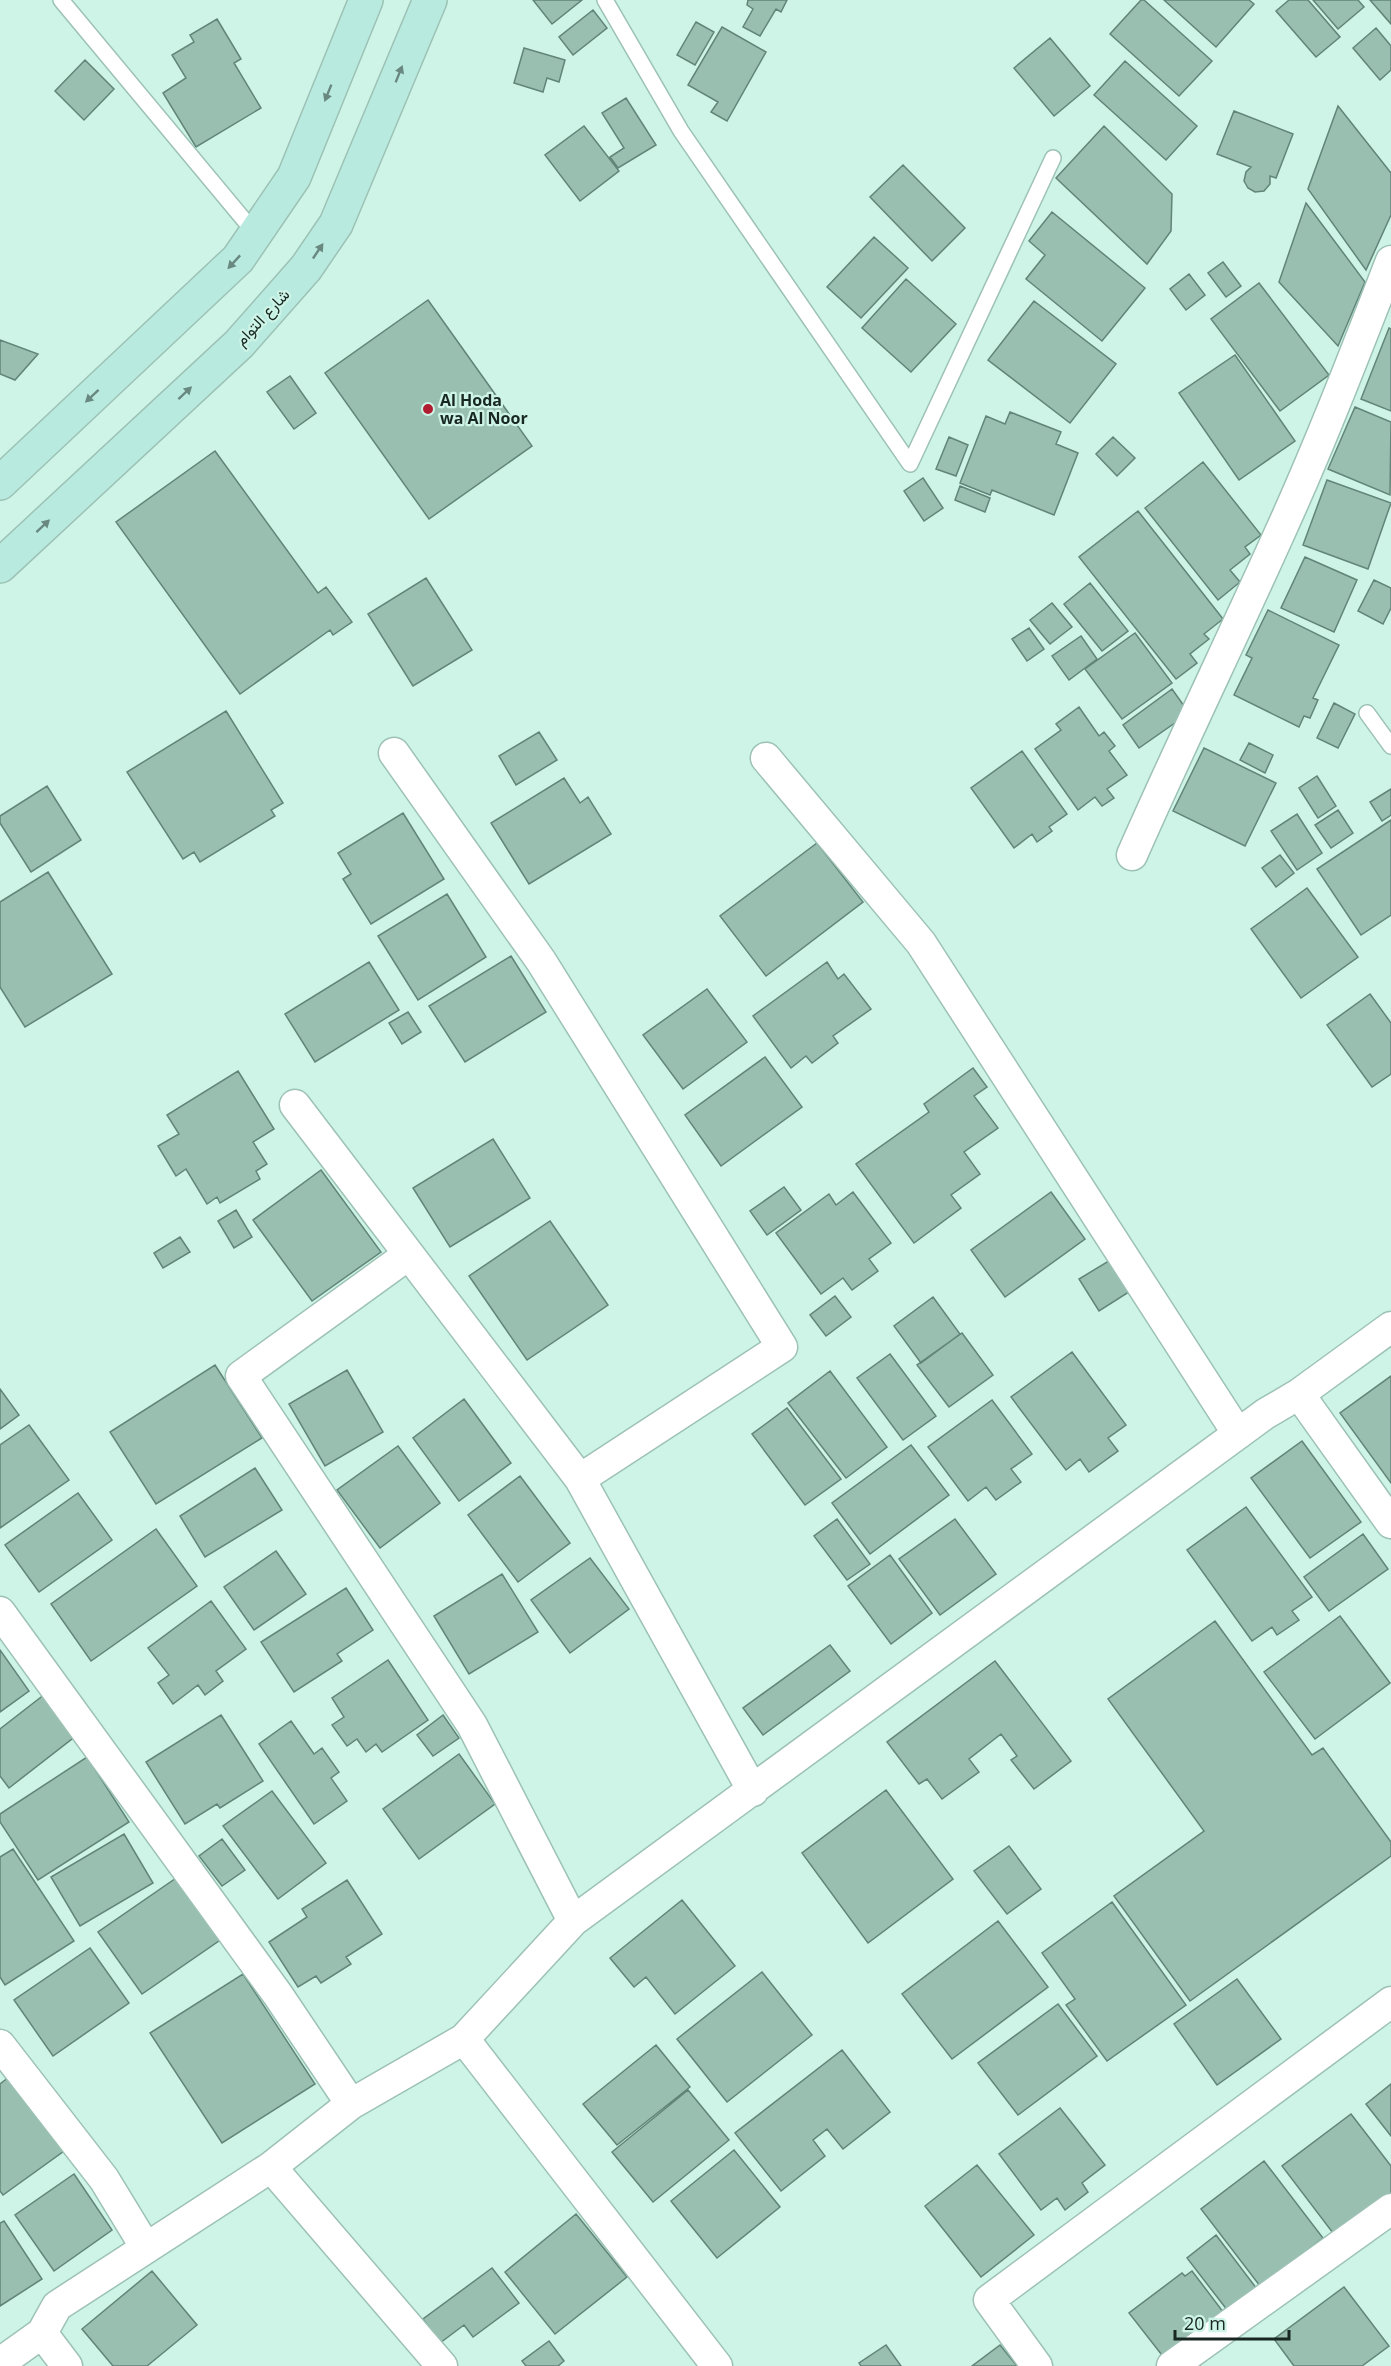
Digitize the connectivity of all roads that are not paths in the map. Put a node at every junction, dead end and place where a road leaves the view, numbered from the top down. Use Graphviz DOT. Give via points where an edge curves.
graph roads {
  1 [pos="61,0"];
  2 [pos="366,0"];
  3 [pos="430,0"];
  4 [pos="606,0"];
  5 [pos="1053,158"];
  6 [pos="255,233"];
  7 [pos="1391,261"];
  8 [pos="0,483"];
  9 [pos="0,566"];
  10 [pos="1367,712"];
  11 [pos="1391,746"];
  12 [pos="394,753"];
  13 [pos="766,758"];
  14 [pos="1131,855"];
  15 [pos="295,1105"];
  16 [pos="408,1255"];
  17 [pos="1391,1328"];
  18 [pos="1299,1394"];
  19 [pos="1238,1434"];
  20 [pos="580,1479"];
  21 [pos="1391,1523"];
  22 [pos="0,1612"];
  23 [pos="753,1791"];
  24 [pos="573,1922"];
  25 [pos="1391,2002"];
  26 [pos="464,2039"];
  27 [pos="0,2045"];
  28 [pos="351,2104"];
  29 [pos="271,2167"];
  30 [pos="1391,2209"];
  31 [pos="146,2248"];
  32 [pos="42,2333"];
  33 [pos="0,2363"];
  34 [pos="68,2366"];
  35 [pos="442,2366"];
  36 [pos="717,2366"];
  37 [pos="1037,2366"];
  38 [pos="1172,2366"];
  1 -- 6 [label="lane"];
  2 -- 6 [label="main road, one-way" via="294,177"];
  9 -- 3 [label="main road, شارع التوام, one-way" via="238,344 306,268 336,224"];
  4 -- 5 [label="lane" via="681,131 910,464"];
  6 -- 8 [label="main road, one-way" via="238,259"];
  7 -- 14 [label="street" via="1281,529"];
  10 -- 11 [label="lane"];
  12 -- 20 [label="street" via="542,960 782,1347"];
  13 -- 19 [label="street" via="921,943"];
  15 -- 16 [label="street"];
  16 -- 20 [label="street"];
  16 -- 24 [label="street" via="241,1376 472,1725"];
  17 -- 18 [label="street"];
  18 -- 19 [label="street"];
  18 -- 21 [label="street"];
  19 -- 23 [label="street"];
  20 -- 23 [label="street"];
  22 -- 28 [label="street" via="278,1995"];
  23 -- 24 [label="street"];
  24 -- 26 [label="street"];
  25 -- 37 [label="street" via="989,2300"];
  26 -- 28 [label="street"];
  26 -- 36 [label="street"];
  27 -- 31 [label="street" via="104,2179"];
  28 -- 29 [label="street"];
  29 -- 31 [label="street"];
  29 -- 35 [label="street"];
  30 -- 38 [label="street"];
  31 -- 32 [label="street" via="57,2306"];
  32 -- 33 [label="street"];
  32 -- 34 [label="street"];
}
